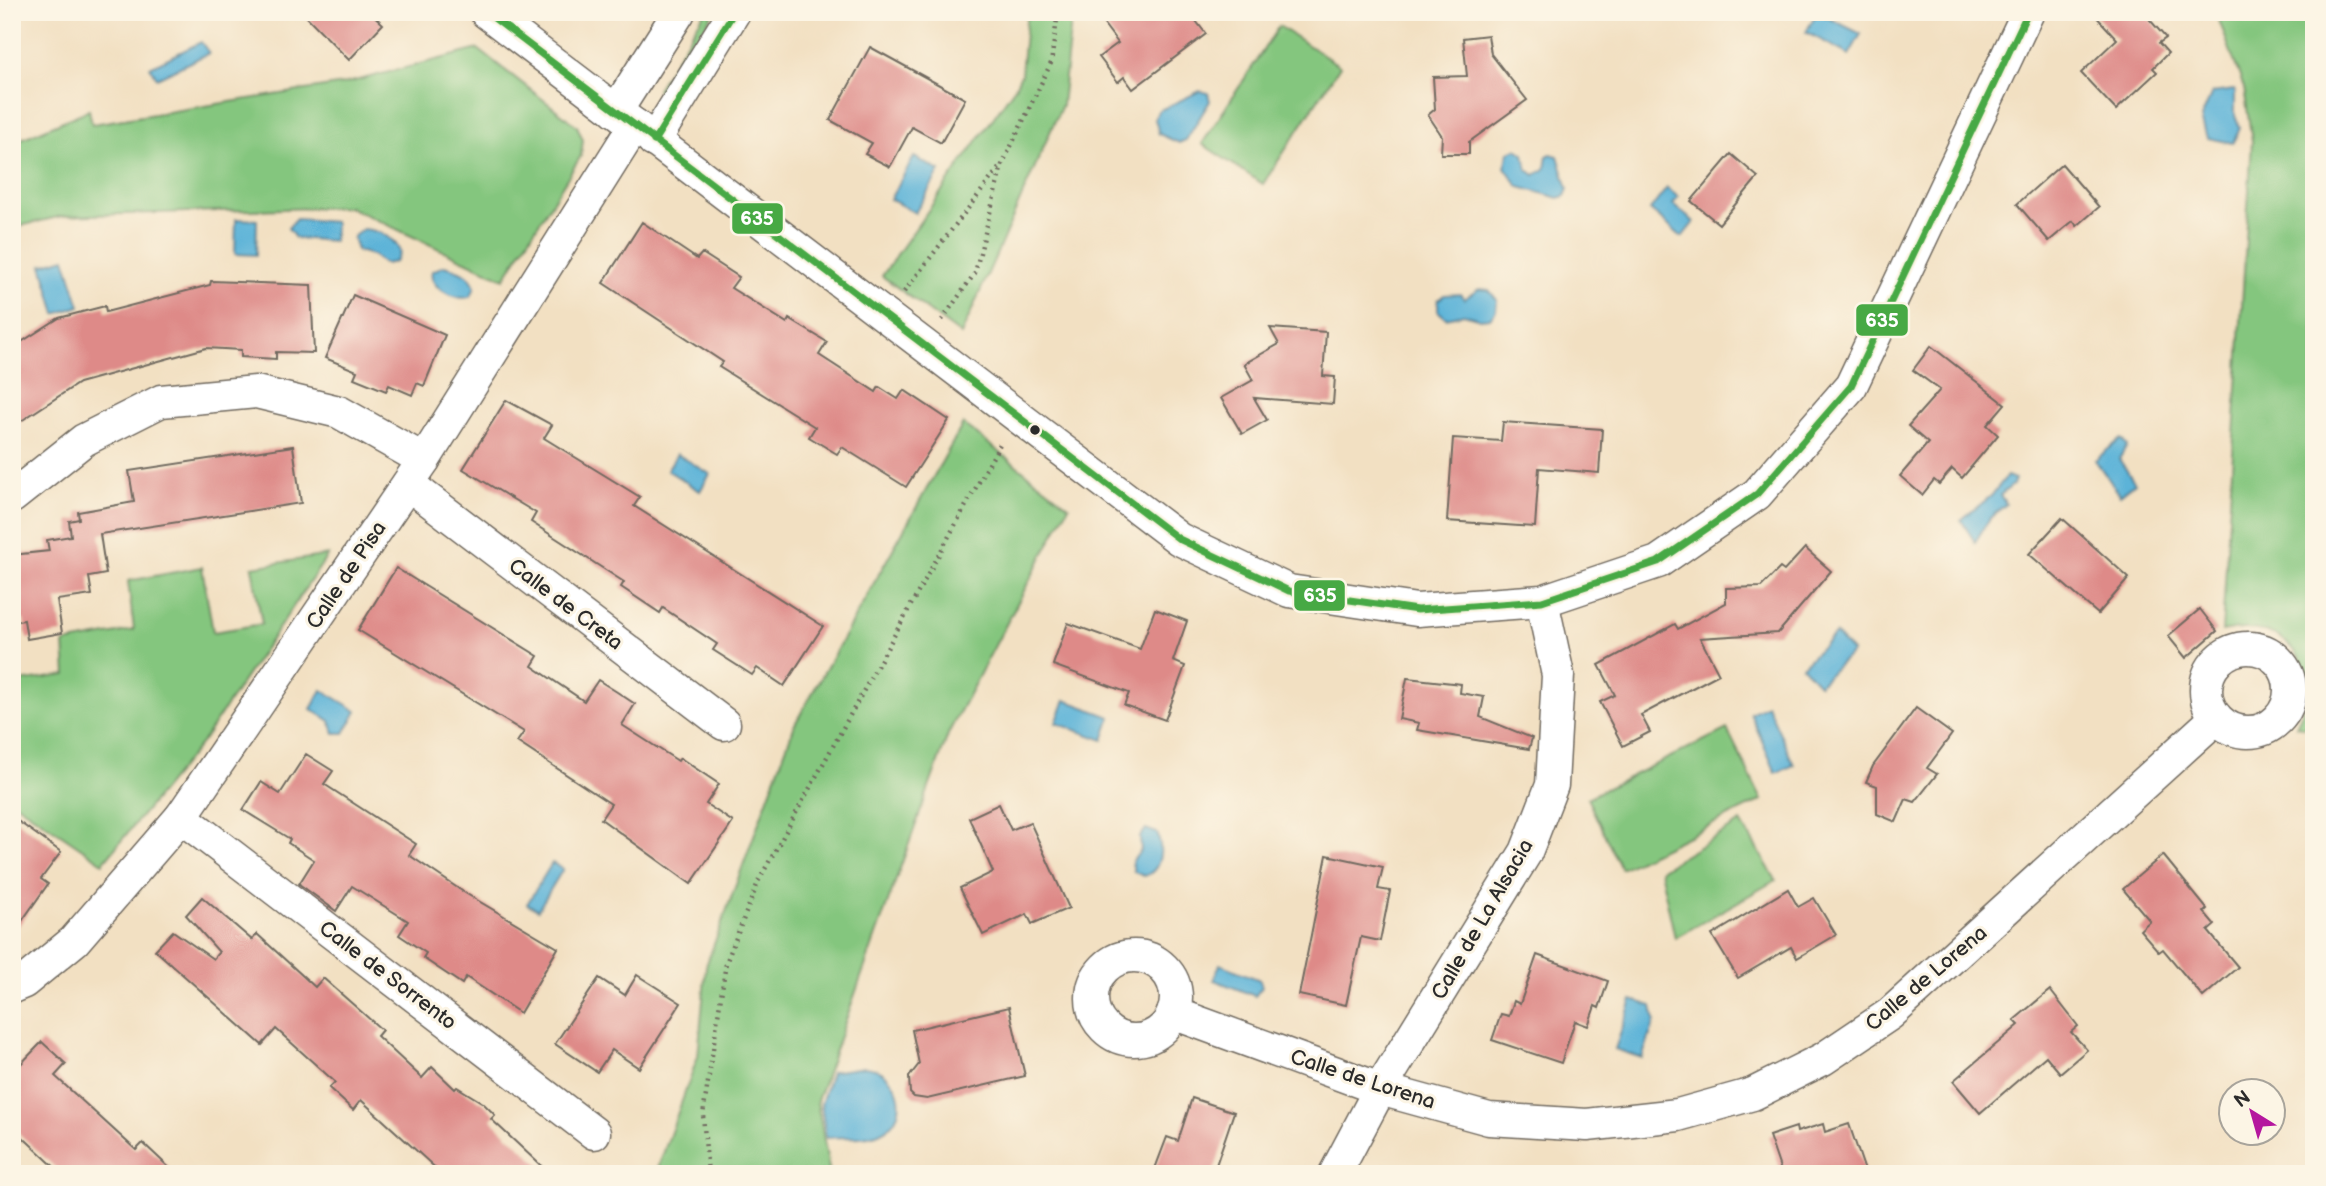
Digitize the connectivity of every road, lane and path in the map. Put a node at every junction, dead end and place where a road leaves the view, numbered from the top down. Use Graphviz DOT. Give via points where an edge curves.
graph roads {
  1 [pos="486,12"];
  2 [pos="679,12"];
  3 [pos="734,12"];
  4 [pos="1058,12"];
  5 [pos="2028,12"];
  6 [pos="635,126"];
  7 [pos="1002,165"];
  8 [pos="887,315"];
  9 [pos="926,344"];
  10 [pos="1016,416"];
  11 [pos="416,472"];
  12 [pos="12,497"];
  13 [pos="1542,601"];
  14 [pos="2301,701"];
  15 [pos="2216,718"];
  16 [pos="724,724"];
  17 [pos="181,817"];
  18 [pos="12,987"];
  19 [pos="1173,1013"];
  20 [pos="1380,1089"];
  21 [pos="594,1133"];
  22 [pos="708,1174"];
  23 [pos="1335,1174"];
  1 -- 6 [label="street"];
  2 -- 6 [label="street"];
  3 -- 6 [label="street"];
  4 -- 7 [label="path" via="1051,64"];
  5 -- 13 [label="street" via="1851,386 1757,494 1658,562"];
  6 -- 8 [label="street"];
  6 -- 11 [label="street, Calle de Pisa"];
  7 -- 8 [label="path"];
  7 -- 9 [label="path" via="975,273"];
  8 -- 9 [label="street"];
  9 -- 10 [label="street"];
  10 -- 13 [label="street" via="1179,538 1289,591 1417,610"];
  10 -- 22 [label="path" via="759,880 726,963 703,1115"];
  11 -- 12 [label="street, Calle de Creta" via="339,412 256,392 160,401 83,440"];
  11 -- 16 [label="street, Calle de Creta"];
  11 -- 17 [label="street, Calle de Pisa"];
  13 -- 20 [label="street, Calle de La Alsacia" via="1558,675 1552,785 1526,852"];
  14 -- 15 [label="street" via="2275,722 2251,732 2238,731"];
  14 -- 15 [label="street" via="2277,660 2258,650 2237,650 2224,656 2207,678 2206,692"];
  15 -- 20 [label="street, Calle de Lorena" via="1890,1014 1823,1059 1753,1094 1678,1115 1587,1125 1489,1119"];
  17 -- 18 [label="street, Calle de Pisa" via="74,942"];
  17 -- 21 [label="street, Calle de Sorrento"];
  19 -- 20 [label="street, Calle de Lorena"];
  20 -- 23 [label="street, Calle de La Alsacia"];
}
